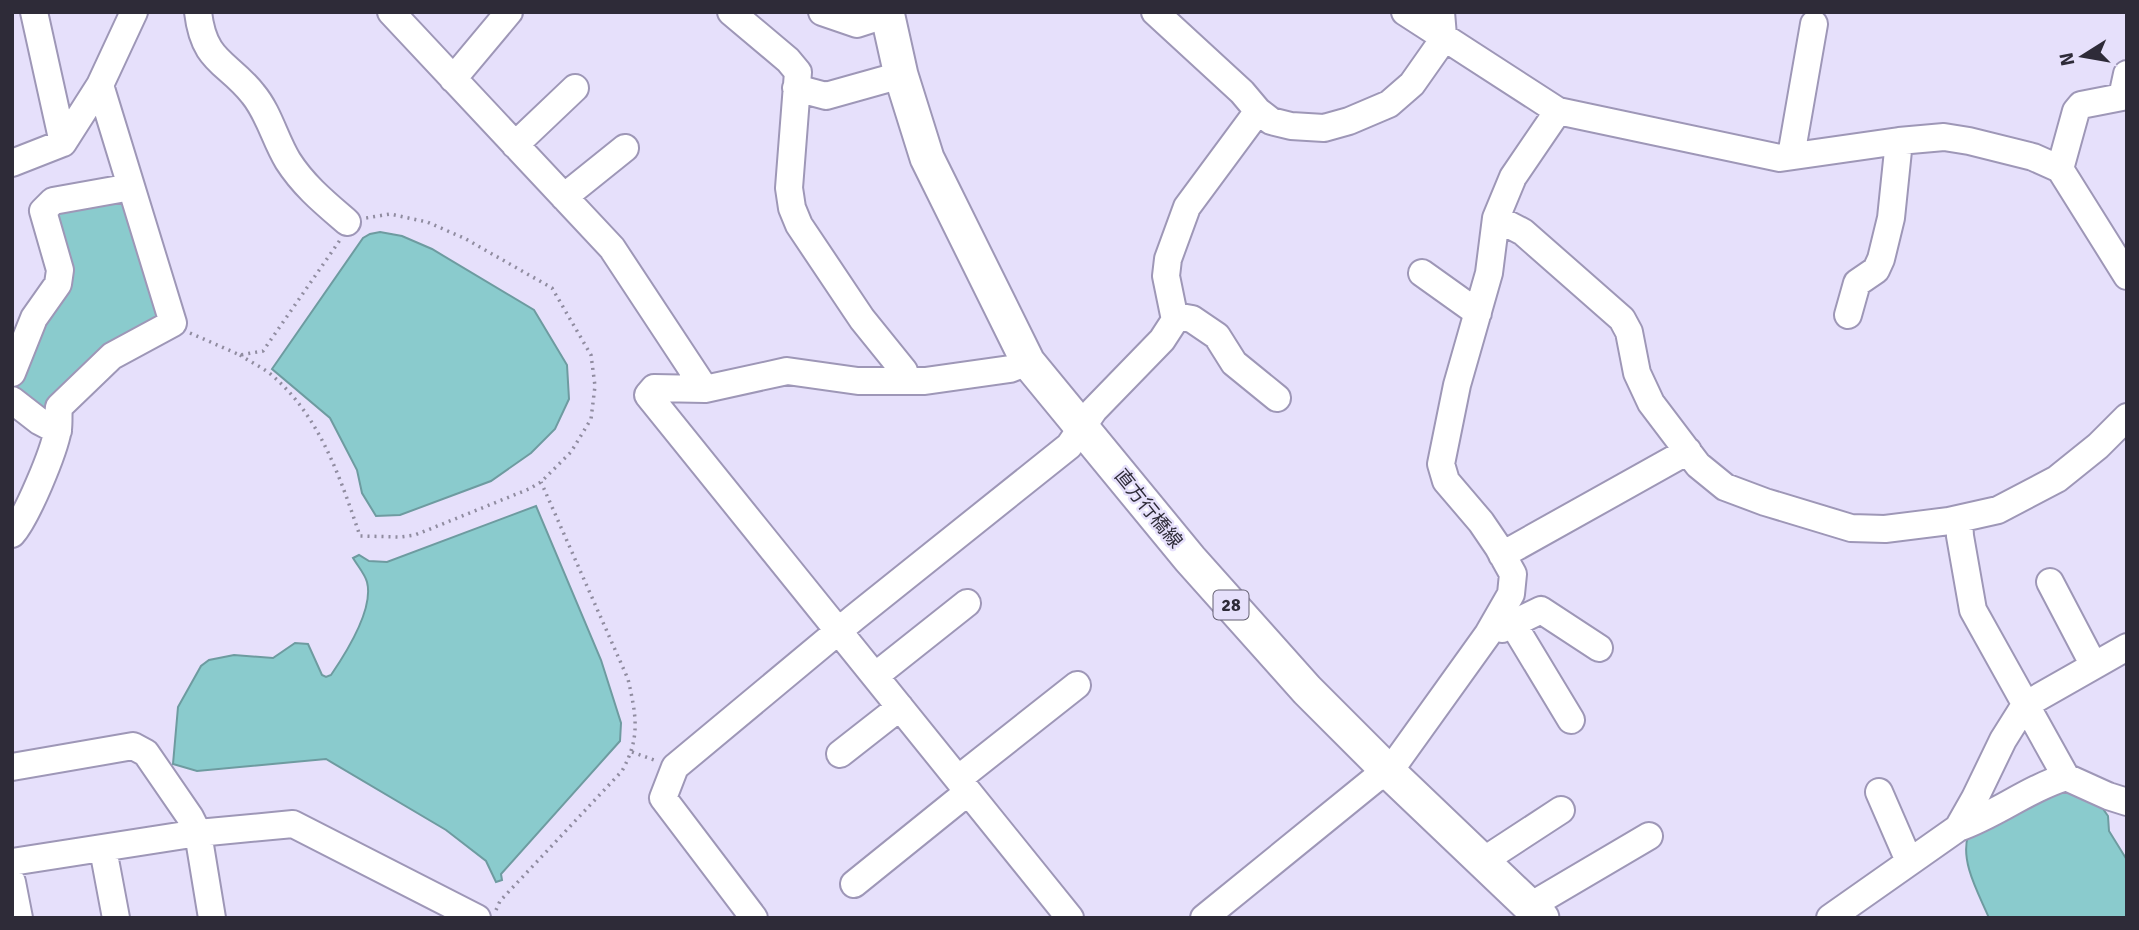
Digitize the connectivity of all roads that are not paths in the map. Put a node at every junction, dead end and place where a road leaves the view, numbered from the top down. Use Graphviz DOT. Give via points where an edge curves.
graph roads {
  1 [pos="34,12"];
  2 [pos="134,12"];
  3 [pos="198,12"];
  4 [pos="391,12"];
  5 [pos="509,12"];
  6 [pos="731,12"];
  7 [pos="822,12"];
  8 [pos="1155,12"];
  9 [pos="1405,12"];
  10 [pos="887,13"];
  11 [pos="1442,24"];
  12 [pos="1814,24"];
  13 [pos="2127,74"];
  14 [pos="901,75"];
  15 [pos="453,79"];
  16 [pos="100,85"];
  17 [pos="575,88"];
  18 [pos="796,88"];
  19 [pos="1258,111"];
  20 [pos="1558,111"];
  21 [pos="1899,141"];
  22 [pos="63,143"];
  23 [pos="515,145"];
  24 [pos="625,148"];
  25 [pos="1791,156"];
  26 [pos="12,163"];
  27 [pos="2060,169"];
  28 [pos="131,187"];
  29 [pos="564,197"];
  30 [pos="1496,218"];
  31 [pos="347,222"];
  32 [pos="1422,273"];
  33 [pos="2127,276"];
  34 [pos="1478,313"];
  35 [pos="1848,315"];
  36 [pos="1175,316"];
  37 [pos="1028,362"];
  38 [pos="12,373"];
  39 [pos="907,381"];
  40 [pos="705,389"];
  41 [pos="1277,398"];
  42 [pos="12,400"];
  43 [pos="2127,416"];
  44 [pos="1083,428"];
  45 [pos="58,430"];
  46 [pos="1688,451"];
  47 [pos="1959,519"];
  48 [pos="12,534"];
  49 [pos="1502,555"];
  50 [pos="2050,582"];
  51 [pos="967,603"];
  52 [pos="1503,625"];
  53 [pos="839,631"];
  54 [pos="2127,647"];
  55 [pos="1599,648"];
  56 [pos="2093,664"];
  57 [pos="875,676"];
  58 [pos="1077,684"];
  59 [pos="2025,705"];
  60 [pos="900,707"];
  61 [pos="1571,720"];
  62 [pos="839,754"];
  63 [pos="12,767"];
  64 [pos="1389,772"];
  65 [pos="2066,777"];
  66 [pos="963,785"];
  67 [pos="1879,792"];
  68 [pos="2127,802"];
  69 [pos="1561,810"];
  70 [pos="1958,828"];
  71 [pos="198,833"];
  72 [pos="1648,836"];
  73 [pos="103,849"];
  74 [pos="1483,861"];
  75 [pos="1909,861"];
  76 [pos="12,862"];
  77 [pos="12,882"];
  78 [pos="854,884"];
  79 [pos="1536,912"];
  80 [pos="19,918"];
  81 [pos="116,918"];
  82 [pos="212,918"];
  83 [pos="477,918"];
  84 [pos="754,918"];
  85 [pos="1070,918"];
  86 [pos="1204,918"];
  87 [pos="1830,918"];
  1 -- 22 [label="street"];
  2 -- 16 [label="street"];
  3 -- 31 [label="street" via="205,41 217,61 254,95 307,188"];
  4 -- 15 [label="street"];
  5 -- 15 [label="street"];
  6 -- 18 [label="street" via="788,60 798,72"];
  7 -- 10 [label="street" via="857,24"];
  8 -- 19 [label="street"];
  9 -- 11 [label="street"];
  10 -- 14 [label="main road, 直方行橋線 / 28"];
  11 -- 19 [label="street" via="1438,47 1412,84 1389,104 1324,128 1290,126 1271,121"];
  11 -- 20 [label="street"];
  12 -- 25 [label="street"];
  13 -- 27 [label="street" via="2122,97 2076,110"];
  14 -- 18 [label="street" via="826,96"];
  14 -- 37 [label="main road, 直方行橋線 / 28" via="927,158"];
  15 -- 23 [label="street"];
  16 -- 22 [label="street"];
  16 -- 28 [label="street"];
  17 -- 23 [label="street"];
  18 -- 39 [label="street" via="789,188 792,208 799,225"];
  19 -- 36 [label="street" via="1186,207 1166,276"];
  20 -- 25 [label="street" via="1761,155"];
  20 -- 30 [label="street" via="1513,177"];
  21 -- 25 [label="street"];
  21 -- 27 [label="street" via="1944,137 1969,141 2033,157"];
  21 -- 35 [label="street" via="1891,218 1881,259 1876,270 1857,283"];
  22 -- 26 [label="street"];
  23 -- 29 [label="street"];
  24 -- 29 [label="street"];
  27 -- 33 [label="street"];
  28 -- 38 [label="street" via="53,201 43,211 60,270 58,284 34,318"];
  28 -- 45 [label="street" via="173,323 112,356 59,407"];
  29 -- 40 [label="street" via="612,248"];
  30 -- 34 [label="street"];
  30 -- 46 [label="street" via="1523,232 1622,319 1651,403"];
  32 -- 34 [label="street"];
  34 -- 49 [label="street" via="1441,464 1446,481"];
  36 -- 41 [label="street" via="1192,319 1217,336 1234,363"];
  36 -- 44 [label="street" via="1162,340 1094,410"];
  37 -- 39 [label="street" via="1010,369"];
  37 -- 44 [label="main road, 直方行橋線 / 28"];
  39 -- 40 [label="street" via="858,381 787,371"];
  40 -- 53 [label="street" via="654,388 648,395"];
  42 -- 45 [label="street"];
  43 -- 47 [label="street" via="2057,480 1998,510"];
  44 -- 53 [label="street" via="1069,446"];
  44 -- 64 [label="main road, 直方行橋線 / 28" via="1199,569 1307,690"];
  45 -- 48 [label="street" via="35,492"];
  46 -- 47 [label="street" via="1725,487 1850,528 1885,529"];
  46 -- 49 [label="street"];
  47 -- 59 [label="street" via="1973,610"];
  49 -- 52 [label="street" via="1513,575"];
  50 -- 56 [label="street"];
  51 -- 57 [label="street"];
  52 -- 55 [label="street" via="1541,610"];
  52 -- 61 [label="street"];
  52 -- 64 [label="street"];
  53 -- 57 [label="street"];
  53 -- 84 [label="street" via="675,767 663,799"];
  54 -- 56 [label="street"];
  56 -- 59 [label="street"];
  57 -- 60 [label="street"];
  58 -- 66 [label="street"];
  59 -- 65 [label="street"];
  59 -- 70 [label="street"];
  60 -- 62 [label="street"];
  60 -- 66 [label="street"];
  63 -- 71 [label="street" via="133,746 146,753"];
  64 -- 74 [label="main road, 直方行橋線 / 28"];
  64 -- 86 [label="street"];
  65 -- 68 [label="street"];
  65 -- 70 [label="street"];
  66 -- 78 [label="street"];
  66 -- 85 [label="street"];
  67 -- 75 [label="street"];
  69 -- 74 [label="street"];
  70 -- 75 [label="street"];
  71 -- 73 [label="street"];
  71 -- 82 [label="street"];
  71 -- 83 [label="street" via="293,824"];
  72 -- 79 [label="street"];
  73 -- 76 [label="street"];
  73 -- 81 [label="street"];
  74 -- 79 [label="main road, 直方行橋線 / 28"];
  75 -- 87 [label="street"];
  77 -- 80 [label="street"];
}
